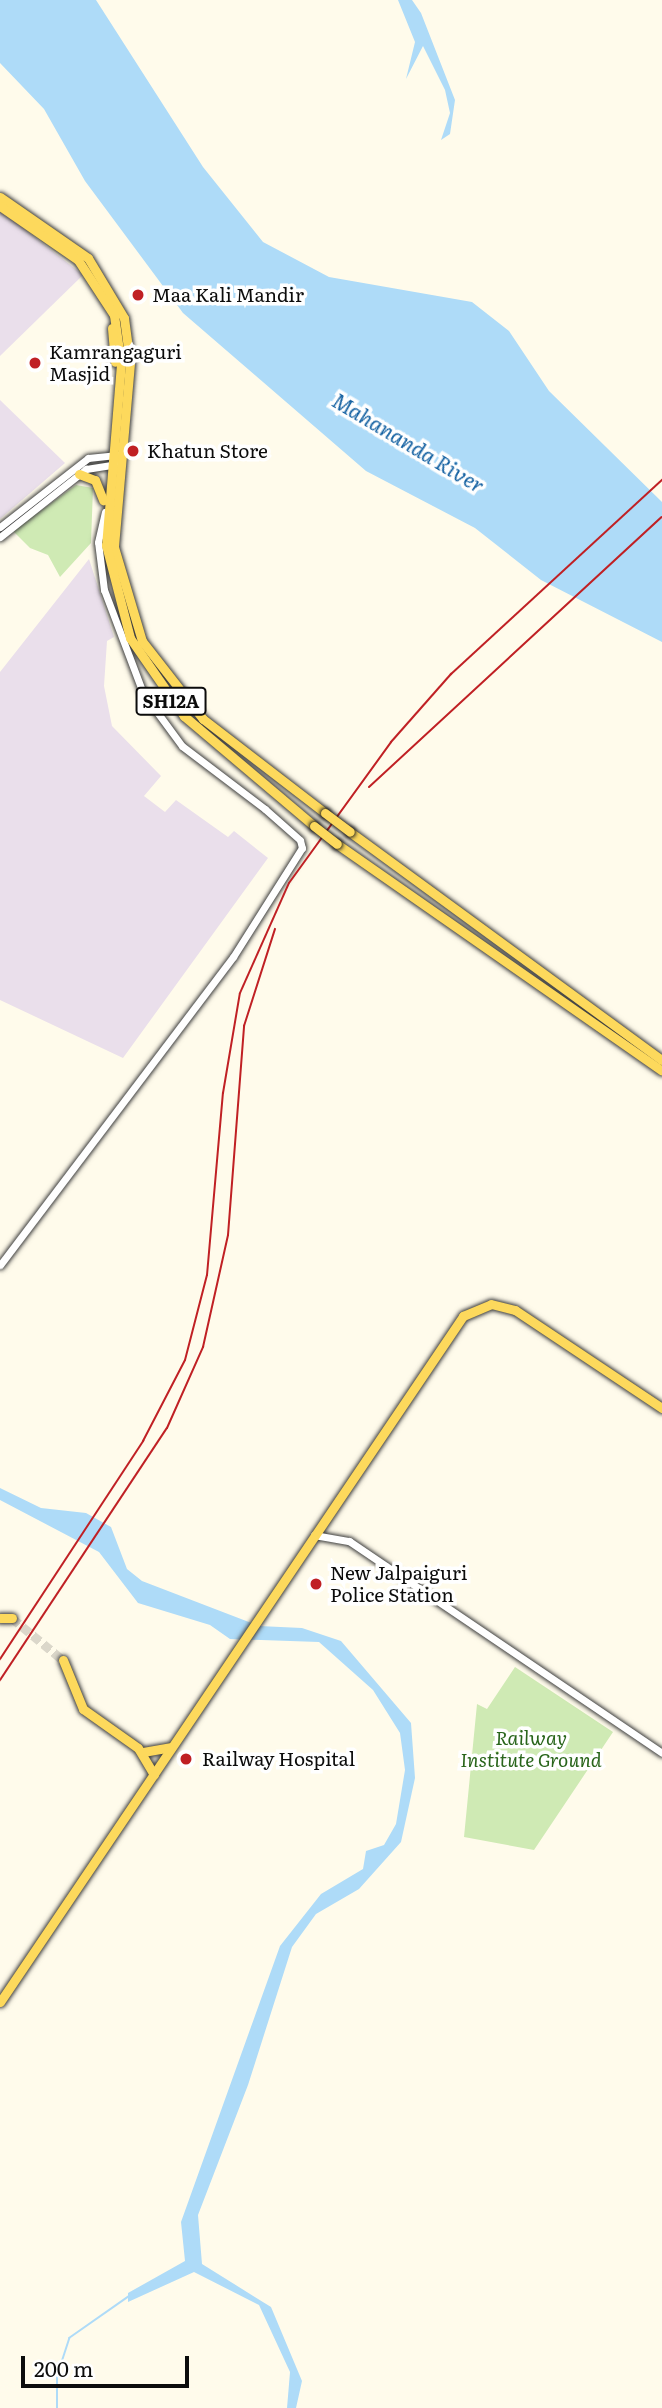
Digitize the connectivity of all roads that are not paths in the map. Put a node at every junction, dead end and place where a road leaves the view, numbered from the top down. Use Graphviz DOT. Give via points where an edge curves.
graph roads {
  1 [pos="0,197"];
  2 [pos="0,206"];
  3 [pos="115,459"];
  4 [pos="79,474"];
  5 [pos="65,479"];
  6 [pos="105,512"];
  7 [pos="3,527"];
  8 [pos="0,537"];
  9 [pos="662,1060"];
  10 [pos="662,1071"];
  11 [pos="0,1265"];
  12 [pos="662,1408"];
  13 [pos="314,1535"];
  14 [pos="63,1660"];
  15 [pos="172,1747"];
  16 [pos="143,1752"];
  17 [pos="662,1753"];
  18 [pos="153,1775"];
  19 [pos="0,2002"];
  1 -- 3 [label="main road, SH12A" via="68,234 101,272 120,308 129,350"];
  2 -- 3 [label="main road, SH12A" via="66,250 105,295 117,407"];
  3 -- 4 [label="street"];
  3 -- 5 [label="street" via="88,458"];
  3 -- 6 [label="main road, SH12A"];
  3 -- 9 [label="main road, SH12A, bridge" via="116,561 150,656 203,719 349,832"];
  4 -- 5 [label="street"];
  4 -- 6 [label="main road" via="98,482"];
  5 -- 7 [label="street"];
  6 -- 10 [label="main road, SH12A, bridge" via="118,606 154,679 199,732 337,844"];
  6 -- 11 [label="street" via="98,542 104,590 143,693 182,746 265,809 300,839 302,848 233,957"];
  7 -- 8 [label="street"];
  12 -- 13 [label="main road" via="515,1310 479,1307 450,1331"];
  13 -- 15 [label="main road"];
  13 -- 17 [label="street" via="354,1543"];
  14 -- 16 [label="main road" via="75,1695 91,1716"];
  15 -- 16 [label="main road"];
  15 -- 18 [label="main road"];
  16 -- 18 [label="main road"];
  18 -- 19 [label="main road"];
}
